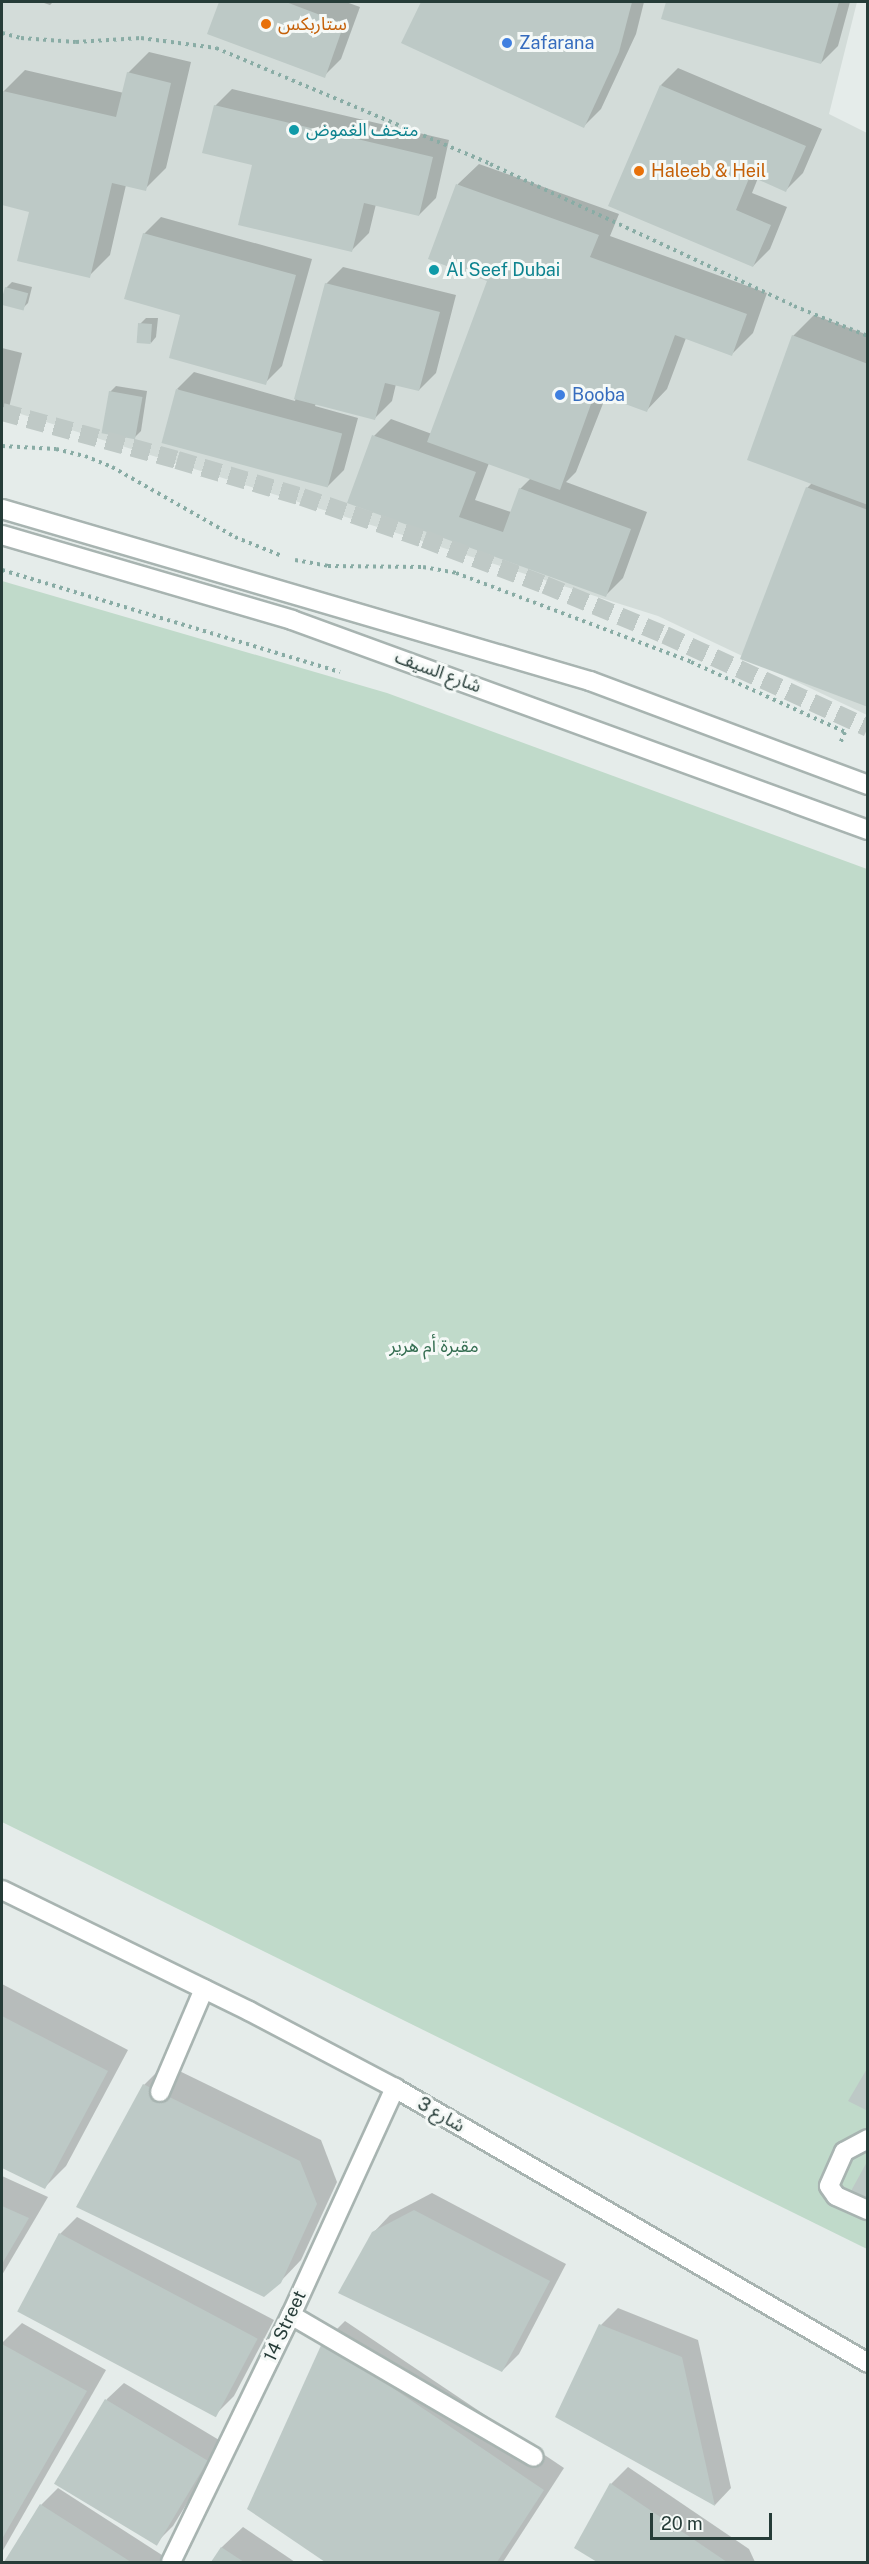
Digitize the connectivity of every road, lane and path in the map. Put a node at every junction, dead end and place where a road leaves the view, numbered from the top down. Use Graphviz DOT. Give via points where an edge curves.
graph roads {
  1 [pos="2,33"];
  2 [pos="867,336"];
  3 [pos="2,509"];
  4 [pos="2,535"];
  5 [pos="867,785"];
  6 [pos="867,830"];
  7 [pos="2,1890"];
  8 [pos="204,1989"];
  9 [pos="395,2088"];
  10 [pos="160,2092"];
  11 [pos="867,2139"];
  12 [pos="867,2210"];
  13 [pos="291,2316"];
  14 [pos="867,2363"];
  15 [pos="534,2457"];
  16 [pos="171,2562"];
  1 -- 2 [label="path" via="76,42 141,38 216,48 490,164 794,306"];
  3 -- 5 [label="street, شارع السيف" via="590,681"];
  4 -- 6 [label="street, شارع السيف" via="292,620"];
  7 -- 8 [label="street, شارع 3"];
  8 -- 9 [label="street, شارع 3"];
  8 -- 10 [label="street"];
  9 -- 13 [label="street, 14 Street"];
  9 -- 14 [label="street, شارع 3"];
  11 -- 12 [label="street" via="844,2152 829,2186 836,2196"];
  13 -- 15 [label="street"];
  13 -- 16 [label="street, 14 Street"];
}
